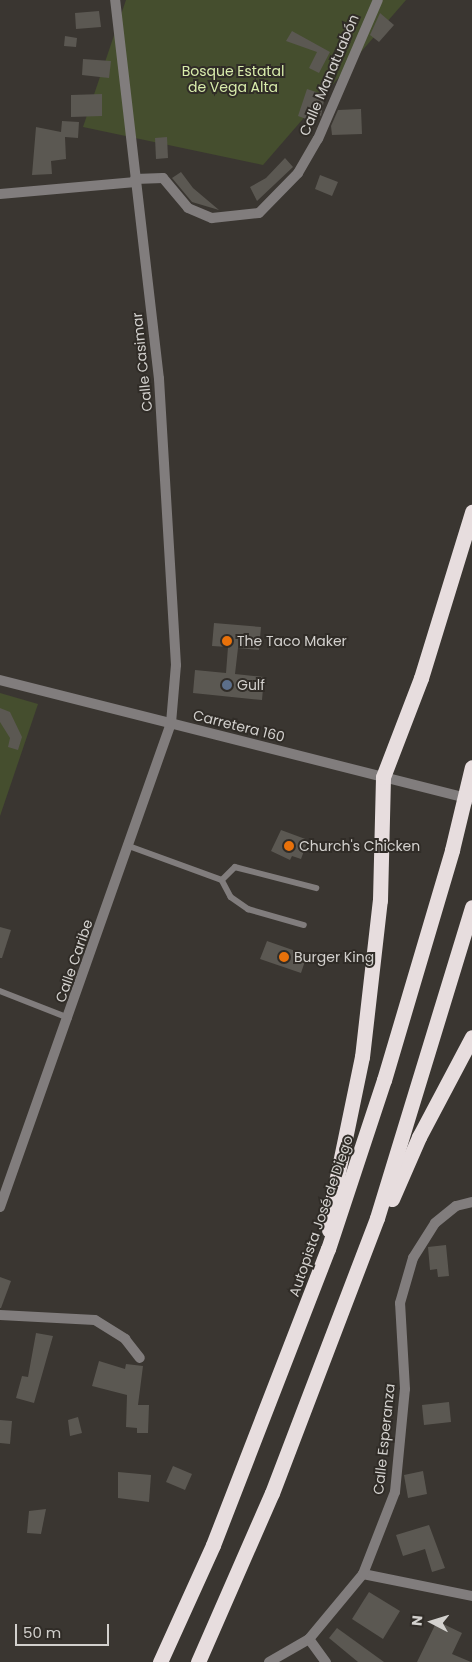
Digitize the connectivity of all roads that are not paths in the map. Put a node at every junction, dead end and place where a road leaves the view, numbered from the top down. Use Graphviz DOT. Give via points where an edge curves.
graph roads {
  1 [pos="115,0"];
  2 [pos="378,0"];
  3 [pos="135,180"];
  4 [pos="0,194"];
  5 [pos="472,512"];
  6 [pos="0,680"];
  7 [pos="171,723"];
  8 [pos="472,767"];
  9 [pos="383,776"];
  10 [pos="472,800"];
  11 [pos="129,846"];
  12 [pos="222,880"];
  13 [pos="316,888"];
  14 [pos="472,907"];
  15 [pos="304,925"];
  16 [pos="0,991"];
  17 [pos="69,1018"];
  18 [pos="472,1037"];
  19 [pos="472,1202"];
  20 [pos="0,1207"];
  21 [pos="377,1218"];
  22 [pos="328,1249"];
  23 [pos="0,1315"];
  24 [pos="140,1358"];
  25 [pos="363,1574"];
  26 [pos="472,1596"];
  27 [pos="309,1639"];
  28 [pos="160,1662"];
  29 [pos="198,1662"];
  30 [pos="268,1662"];
  31 [pos="326,1662"];
  1 -- 3 [label="street, Calle Casimar"];
  2 -- 3 [label="street, Calle Manatuabón" via="318,139 298,173 259,212 215,218 188,208 163,178"];
  3 -- 4 [label="street, Calle Manatuabón"];
  3 -- 7 [label="street, Calle Casimar" via="160,378 176,664"];
  5 -- 9 [label="highway" via="421,678"];
  6 -- 7 [label="street, Carretera 160"];
  7 -- 9 [label="street, Carretera 160"];
  7 -- 11 [label="street, Calle Caribe"];
  8 -- 22 [label="highway, Autopista José de Diego, bridge" via="452,850 390,1061"];
  9 -- 10 [label="street, Carretera 160"];
  9 -- 22 [label="highway" via="380,900 369,998 356,1099 330,1211"];
  11 -- 12 [label="lane"];
  11 -- 17 [label="street, Calle Caribe"];
  12 -- 13 [label="lane" via="235,866"];
  12 -- 15 [label="lane" via="231,897 248,909"];
  14 -- 21 [label="highway"];
  16 -- 17 [label="lane"];
  17 -- 20 [label="street, Calle Caribe"];
  18 -- 21 [label="highway" via="419,1137 390,1204"];
  19 -- 25 [label="street, Calle Esperanza" via="456,1206 435,1223 413,1258 400,1303 406,1389 395,1492"];
  21 -- 29 [label="highway" via="272,1493"];
  22 -- 28 [label="highway, Autopista José de Diego" via="213,1545"];
  23 -- 24 [label="street" via="94,1320 126,1339"];
  25 -- 26 [label="street"];
  25 -- 27 [label="street, Calle Esperanza"];
  27 -- 30 [label="street, Calle Esperanza"];
  27 -- 31 [label="street"];
}
